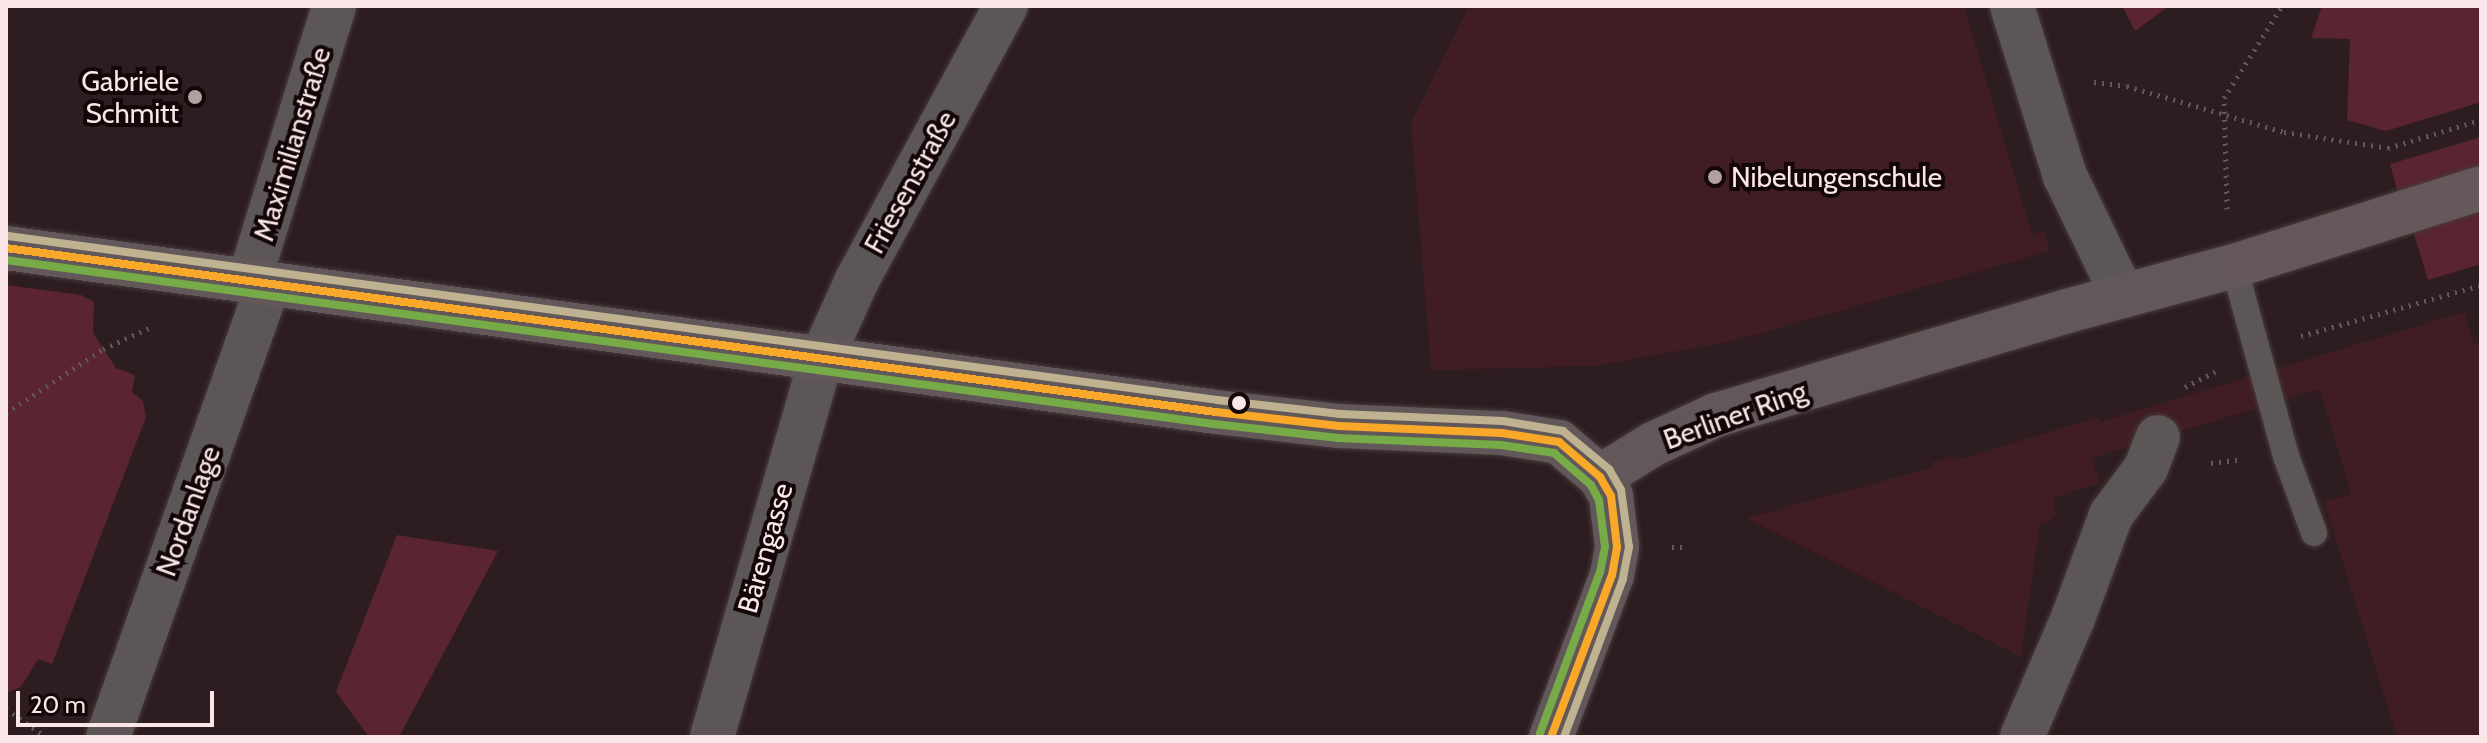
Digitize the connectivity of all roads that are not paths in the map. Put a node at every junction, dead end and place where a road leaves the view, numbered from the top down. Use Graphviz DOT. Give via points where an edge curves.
graph roads {
  1 [pos="334,6"];
  2 [pos="1006,6"];
  3 [pos="2012,6"];
  4 [pos="2481,188"];
  5 [pos="6,248"];
  6 [pos="2234,266"];
  7 [pos="258,283"];
  8 [pos="2123,296"];
  9 [pos="821,360"];
  10 [pos="2152,453"];
  11 [pos="1600,477"];
  12 [pos="2314,533"];
  13 [pos="108,737"];
  14 [pos="712,737"];
  15 [pos="1551,737"];
  16 [pos="2022,737"];
  1 -- 7 [label="street, Maximilianstraße"];
  2 -- 9 [label="street, Friesenstraße" via="857,280"];
  3 -- 8 [label="street" via="2065,176"];
  4 -- 6 [label="highway"];
  5 -- 7 [label="main road"];
  6 -- 8 [label="main road, Berliner Ring"];
  6 -- 12 [label="lane" via="2286,456"];
  7 -- 9 [label="main road"];
  7 -- 13 [label="street, Nordanlage"];
  8 -- 11 [label="main road, Berliner Ring" via="1716,415 1653,444"];
  9 -- 11 [label="main road" via="1339,426 1538,436 1559,442"];
  9 -- 14 [label="street, Bärengasse"];
  10 -- 16 [label="street" via="2111,515"];
  11 -- 15 [label="main road" via="1613,508 1617,547 1612,575"];
}
